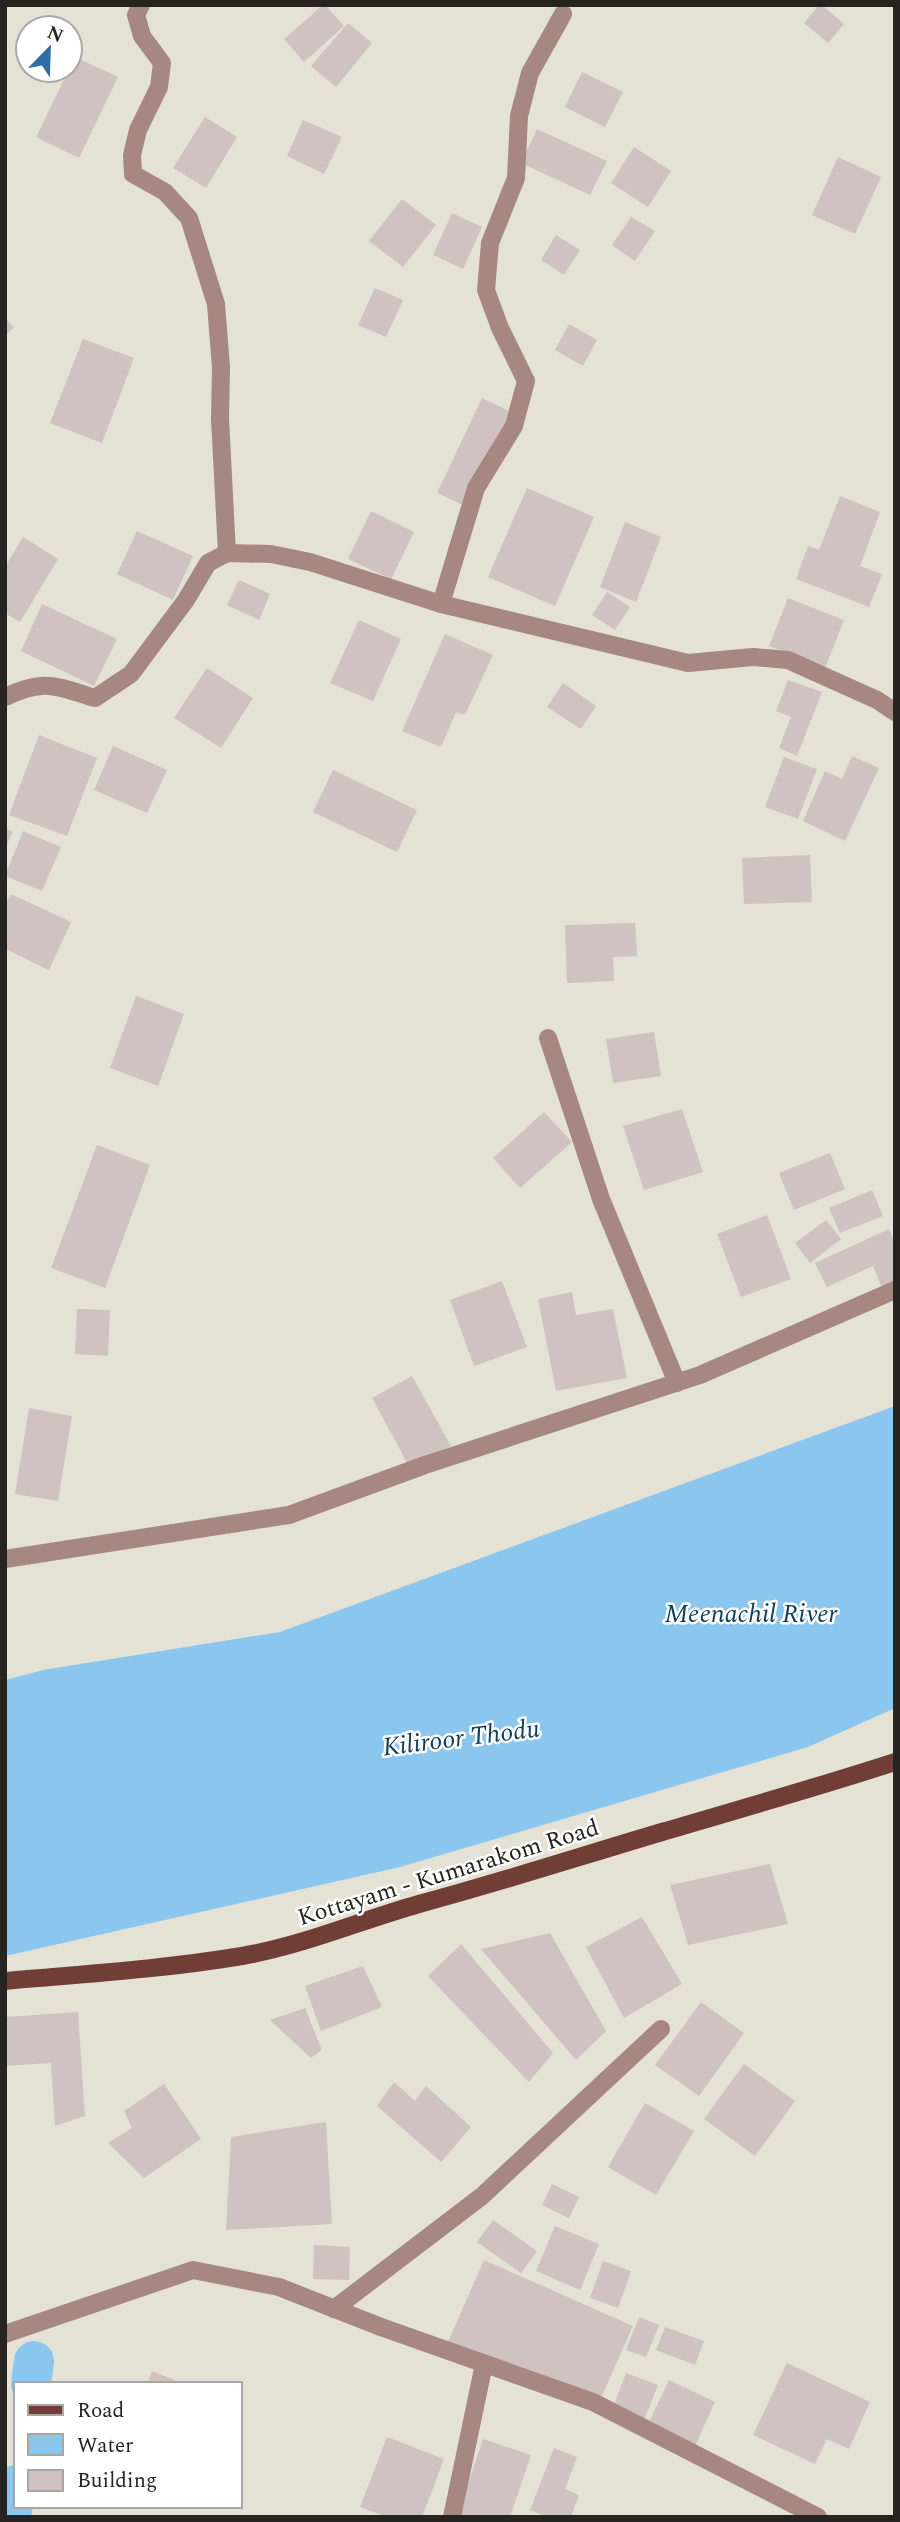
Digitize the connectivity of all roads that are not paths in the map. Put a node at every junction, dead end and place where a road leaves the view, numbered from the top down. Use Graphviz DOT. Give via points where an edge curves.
graph roads {
  1 [pos="141,5"];
  2 [pos="563,13"];
  3 [pos="228,553"];
  4 [pos="441,604"];
  5 [pos="5,697"];
  6 [pos="895,712"];
  7 [pos="548,1038"];
  8 [pos="895,1290"];
  9 [pos="677,1383"];
  10 [pos="5,1559"];
  11 [pos="895,1762"];
  12 [pos="5,1981"];
  13 [pos="661,2029"];
  14 [pos="334,2309"];
  15 [pos="5,2334"];
  16 [pos="484,2364"];
  17 [pos="816,2516"];
  18 [pos="452,2517"];
  1 -- 3 [label="street" via="136,15 142,36 162,63 159,87 138,130 133,174 165,192 189,218 215,304"];
  2 -- 4 [label="street" via="530,74 519,116 516,178 490,243 486,290 526,381 514,426 476,488"];
  3 -- 4 [label="street" via="271,554 310,562"];
  3 -- 5 [label="street" via="208,563 131,674 95,698 50,684 23,688"];
  4 -- 6 [label="street" via="688,663 753,657 788,660"];
  7 -- 9 [label="street" via="601,1199"];
  8 -- 9 [label="street"];
  9 -- 10 [label="street" via="425,1465 289,1515"];
  11 -- 12 [label="main road, Kottayam - Kumarakom Road" via="405,1908 309,1941 231,1957"];
  13 -- 14 [label="street" via="482,2196"];
  14 -- 15 [label="street" via="279,2287 193,2270"];
  14 -- 16 [label="street"];
  16 -- 17 [label="street" via="593,2402"];
  16 -- 18 [label="street"];
}
